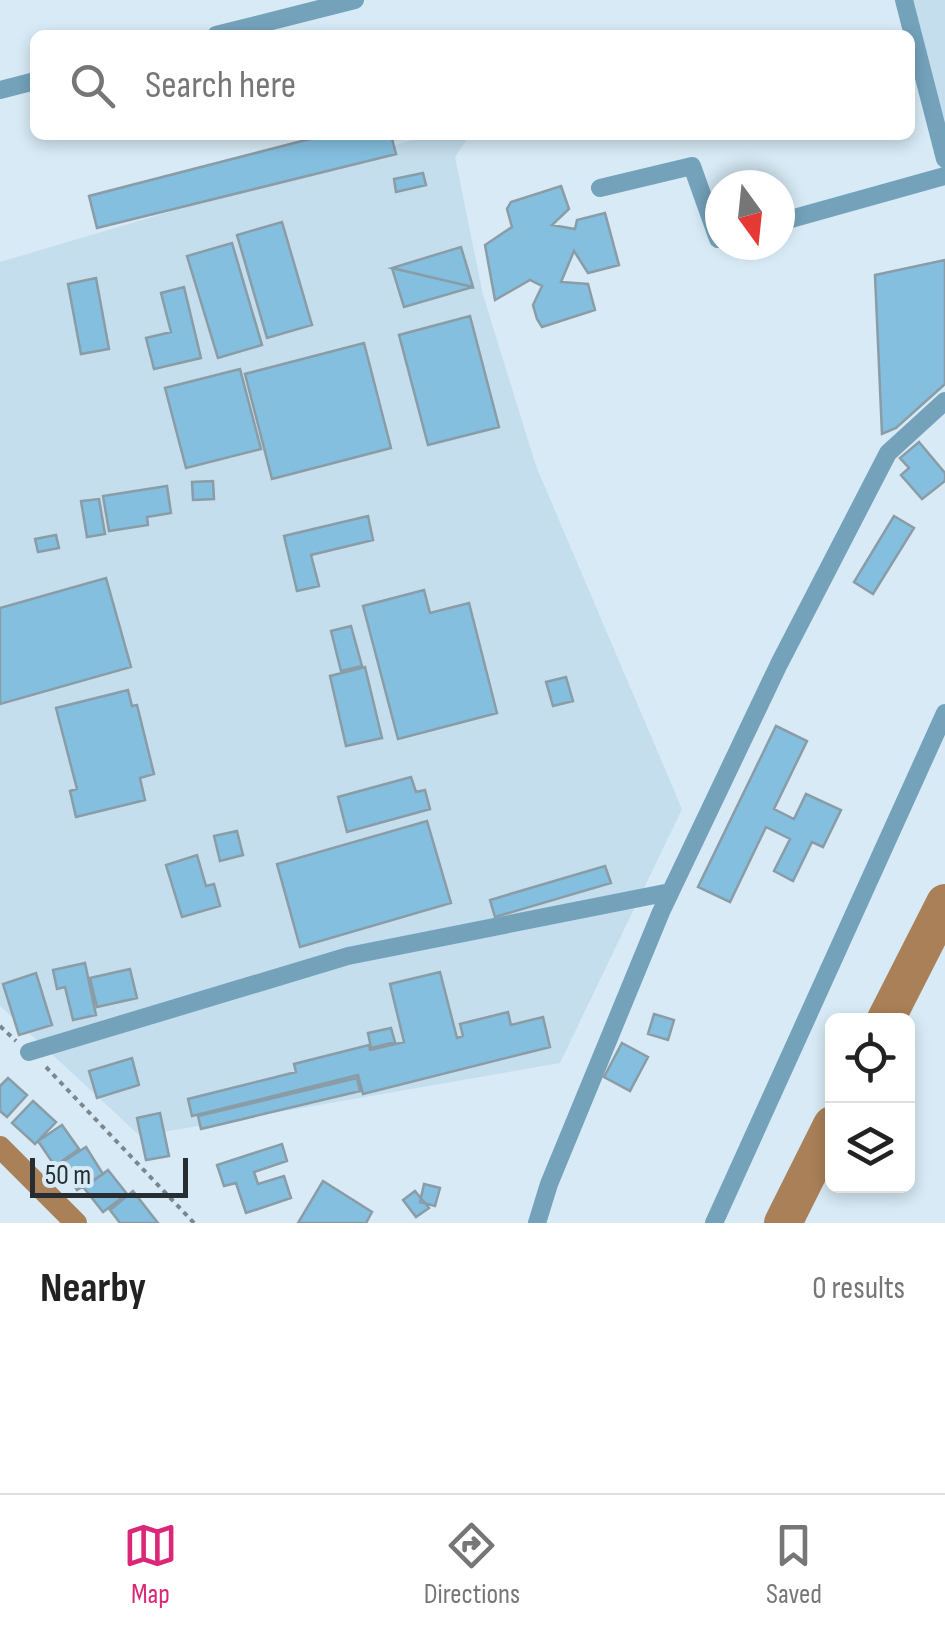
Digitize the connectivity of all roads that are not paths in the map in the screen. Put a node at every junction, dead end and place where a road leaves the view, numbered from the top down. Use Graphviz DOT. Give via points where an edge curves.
graph roads {
  1 [pos="355,0"];
  2 [pos="904,0"];
  3 [pos="236,30"];
  4 [pos="912,30"];
  5 [pos="915,42"];
  6 [pos="30,82"];
  7 [pos="0,90"];
  8 [pos="945,158"];
  9 [pos="945,176"];
  10 [pos="600,188"];
  11 [pos="705,202"];
  12 [pos="795,218"];
  13 [pos="945,401"];
  14 [pos="945,713"];
  15 [pos="670,892"];
  16 [pos="29,1052"];
  17 [pos="537,1223"];
  18 [pos="714,1223"];
  1 -- 3 [label="street"];
  2 -- 4 [label="street"];
  5 -- 8 [label="street"];
  6 -- 7 [label="street"];
  9 -- 12 [label="street"];
  10 -- 11 [label="street" via="692,166"];
  13 -- 15 [label="street" via="888,453"];
  14 -- 18 [label="street"];
  15 -- 16 [label="street" via="348,956"];
  15 -- 17 [label="street"];
}
